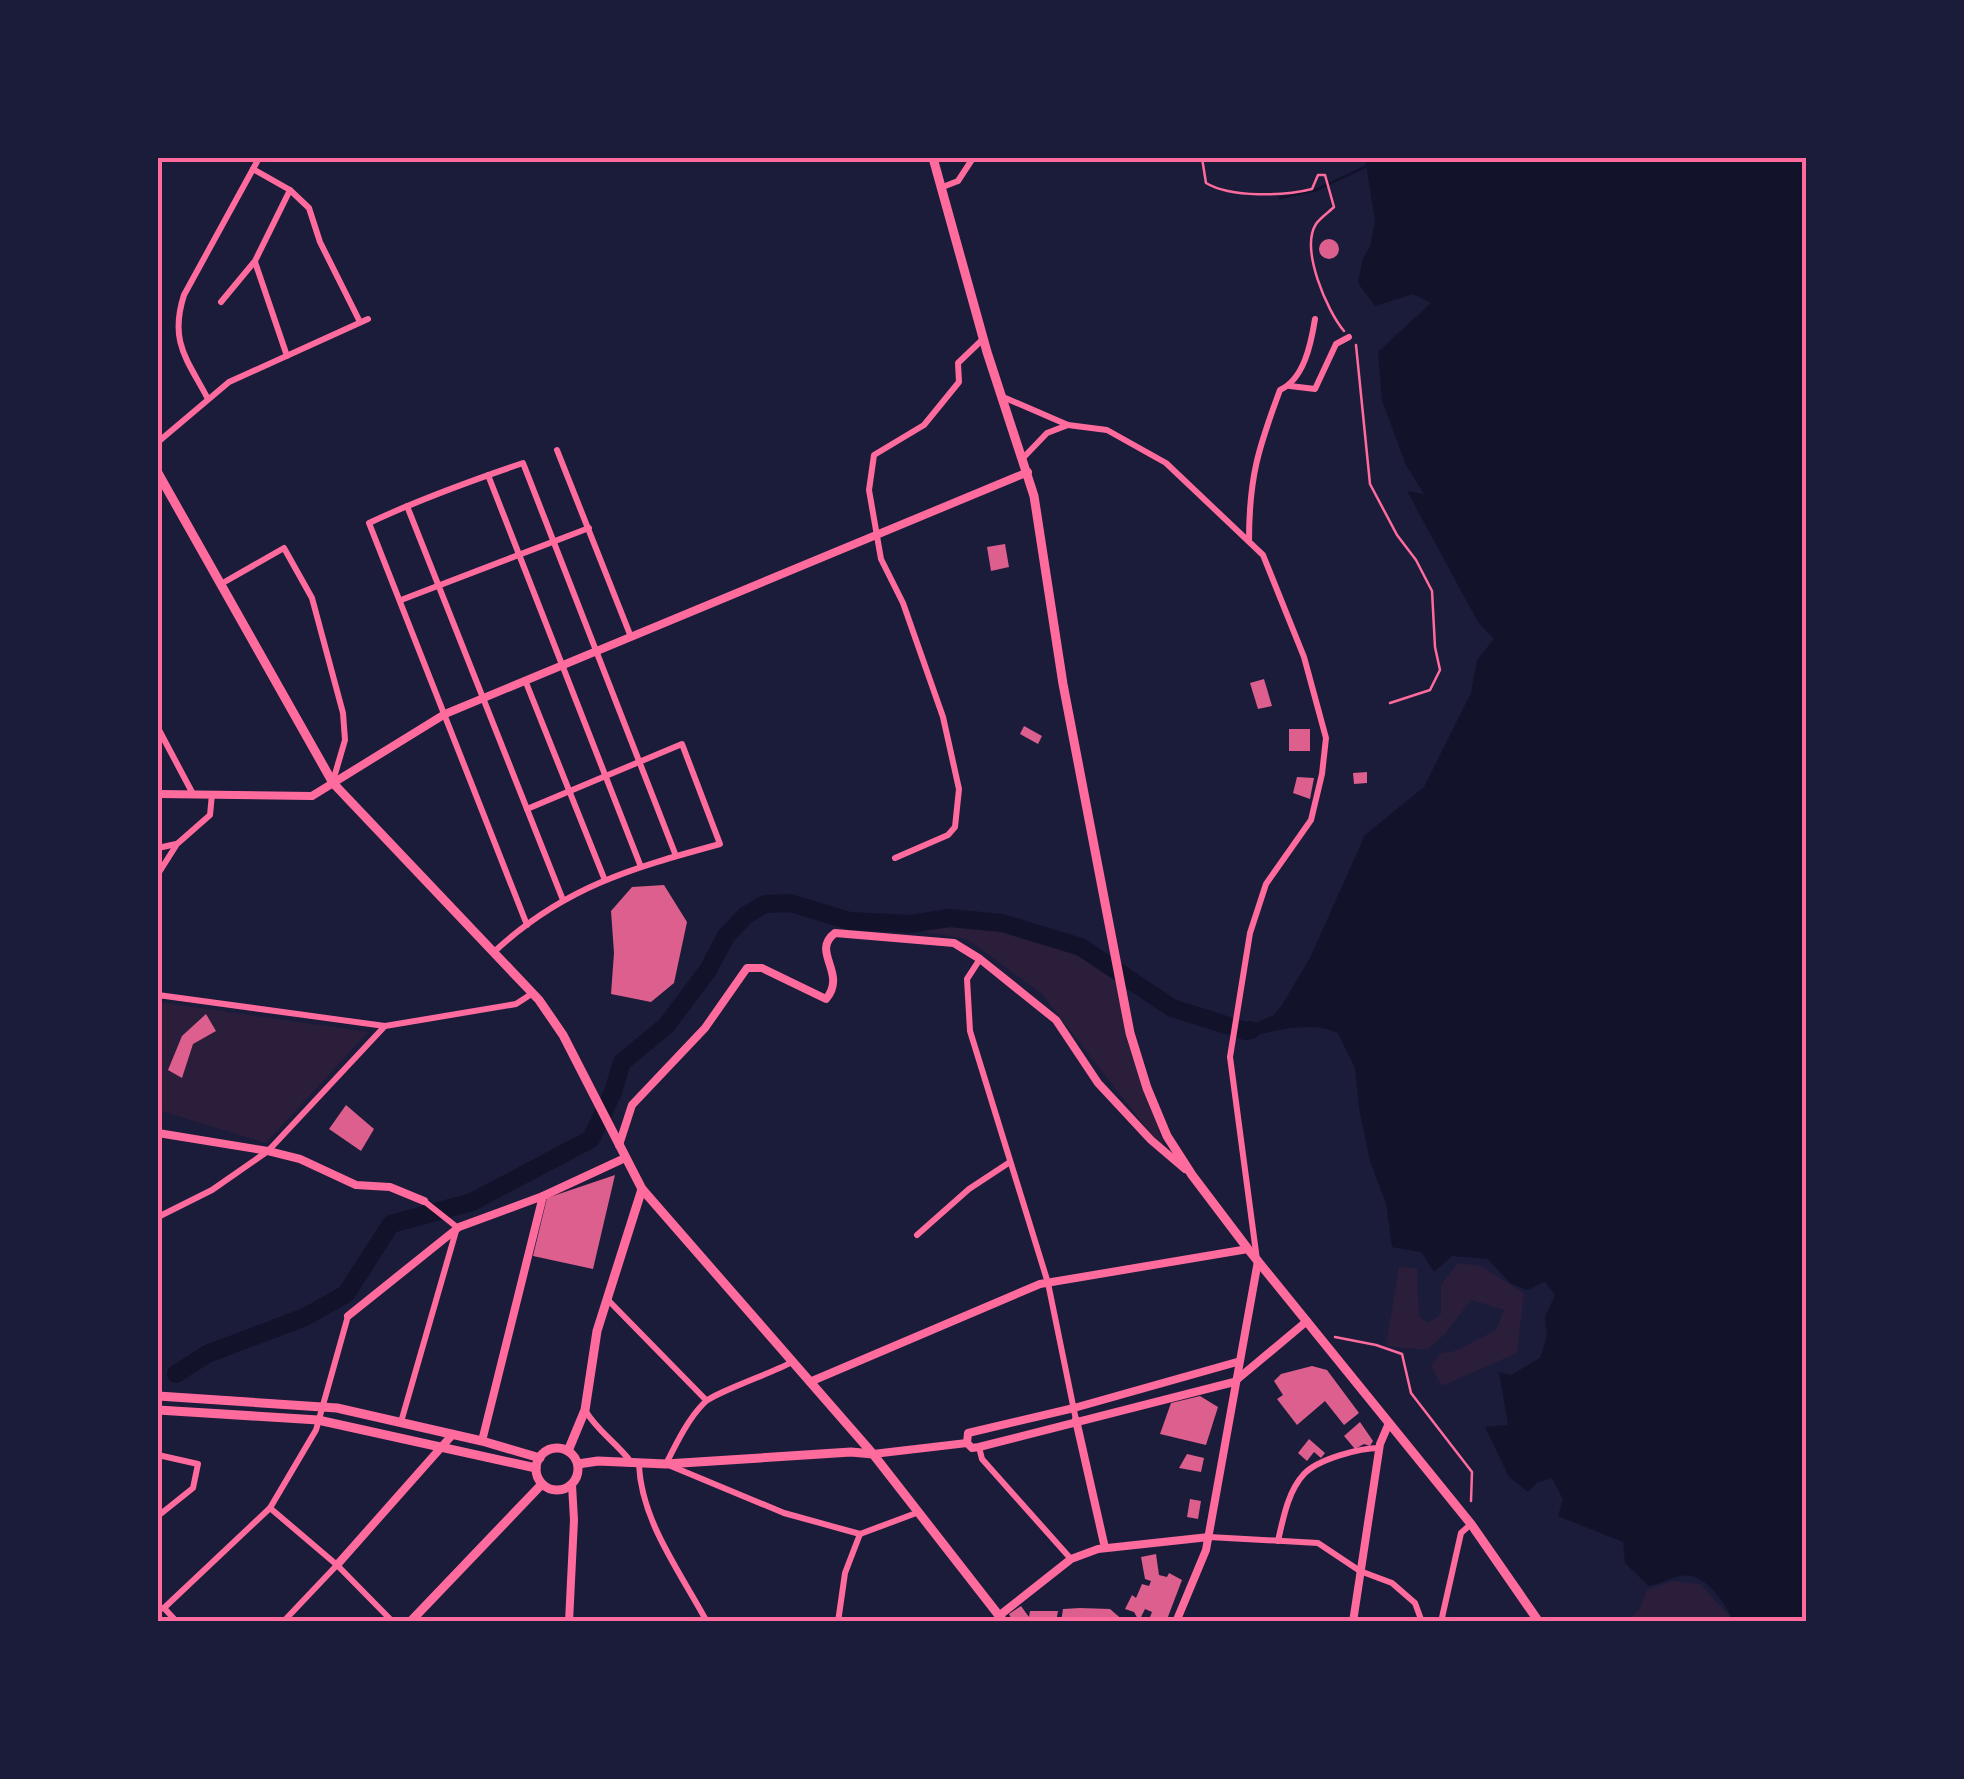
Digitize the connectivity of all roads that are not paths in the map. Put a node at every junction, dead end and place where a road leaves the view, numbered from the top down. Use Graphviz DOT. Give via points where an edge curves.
graph roads {
  1 [pos="259,158"];
  2 [pos="932,158"];
  3 [pos="972,158"];
  4 [pos="253,169"];
  5 [pos="940,188"];
  6 [pos="290,190"];
  7 [pos="255,262"];
  8 [pos="221,302"];
  9 [pos="1315,319"];
  10 [pos="1349,336"];
  11 [pos="984,339"];
  12 [pos="288,356"];
  13 [pos="1290,386"];
  14 [pos="1003,397"];
  15 [pos="208,400"];
  16 [pos="1068,425"];
  17 [pos="158,442"];
  18 [pos="557,450"];
  19 [pos="1024,457"];
  20 [pos="1028,472"];
  21 [pos="158,473"];
  22 [pos="488,475"];
  23 [pos="406,505"];
  24 [pos="589,528"];
  25 [pos="878,535"];
  26 [pos="1249,542"];
  27 [pos="552,544"];
  28 [pos="521,556"];
  29 [pos="221,584"];
  30 [pos="439,586"];
  31 [pos="401,600"];
  32 [pos="632,638"];
  33 [pos="596,653"];
  34 [pos="564,666"];
  35 [pos="526,680"];
  36 [pos="484,697"];
  37 [pos="445,714"];
  38 [pos="158,728"];
  39 [pos="638,763"];
  40 [pos="606,776"];
  41 [pos="332,783"];
  42 [pos="569,792"];
  43 [pos="158,794"];
  44 [pos="193,794"];
  45 [pos="212,794"];
  46 [pos="527,809"];
  47 [pos="176,844"];
  48 [pos="158,848"];
  49 [pos="676,856"];
  50 [pos="895,858"];
  51 [pos="641,867"];
  52 [pos="158,874"];
  53 [pos="604,878"];
  54 [pos="563,900"];
  55 [pos="527,925"];
  56 [pos="494,950"];
  57 [pos="980,960"];
  58 [pos="533,993"];
  59 [pos="158,996"];
  60 [pos="385,1026"];
  61 [pos="158,1133"];
  62 [pos="617,1142"];
  63 [pos="268,1151"];
  64 [pos="625,1158"];
  65 [pos="1010,1162"];
  66 [pos="1192,1176"];
  67 [pos="642,1189"];
  68 [pos="544,1196"];
  69 [pos="424,1200"];
  70 [pos="158,1217"];
  71 [pos="457,1229"];
  72 [pos="917,1235"];
  73 [pos="1248,1249"];
  74 [pos="1258,1261"];
  75 [pos="1048,1283"];
  76 [pos="607,1299"];
  77 [pos="348,1316"];
  78 [pos="1307,1321"];
  79 [pos="794,1362"];
  80 [pos="1238,1362"];
  81 [pos="812,1381"];
  82 [pos="1234,1382"];
  83 [pos="158,1396"];
  84 [pos="706,1400"];
  85 [pos="323,1406"];
  86 [pos="1074,1408"];
  87 [pos="158,1410"];
  88 [pos="585,1410"];
  89 [pos="318,1420"];
  90 [pos="1076,1420"];
  91 [pos="400,1422"];
  92 [pos="1389,1423"];
  93 [pos="453,1434"];
  94 [pos="482,1441"];
  95 [pos="968,1443"];
  96 [pos="444,1447"];
  97 [pos="979,1447"];
  98 [pos="1380,1448"];
  99 [pos="568,1451"];
  100 [pos="874,1454"];
  101 [pos="158,1456"];
  102 [pos="538,1463"];
  103 [pos="578,1464"];
  104 [pos="635,1464"];
  105 [pos="666,1464"];
  106 [pos="542,1484"];
  107 [pos="572,1485"];
  108 [pos="270,1508"];
  109 [pos="919,1512"];
  110 [pos="158,1516"];
  111 [pos="1471,1524"];
  112 [pos="860,1534"];
  113 [pos="1209,1537"];
  114 [pos="1278,1540"];
  115 [pos="1105,1548"];
  116 [pos="1071,1560"];
  117 [pos="337,1565"];
  118 [pos="1360,1571"];
  119 [pos="161,1609"];
  120 [pos="1000,1619"];
  121 [pos="178,1622"];
  122 [pos="283,1622"];
  123 [pos="393,1622"];
  124 [pos="410,1622"];
  125 [pos="569,1622"];
  126 [pos="708,1622"];
  127 [pos="838,1622"];
  128 [pos="1176,1622"];
  129 [pos="1353,1622"];
  130 [pos="1422,1622"];
  131 [pos="1441,1622"];
  132 [pos="1539,1622"];
  1 -- 4 [label="street"];
  2 -- 5 [label="main road"];
  3 -- 5 [label="street" via="958,181"];
  4 -- 6 [label="street"];
  4 -- 15 [label="street" via="178,315 177,338"];
  5 -- 11 [label="main road"];
  6 -- 7 [label="street"];
  6 -- 12 [label="street" via="309,208 364,321"];
  7 -- 8 [label="street"];
  7 -- 12 [label="street"];
  9 -- 13 [label="street" via="1307,356"];
  10 -- 13 [label="street" via="1336,344 1315,389"];
  11 -- 14 [label="main road"];
  11 -- 25 [label="street" via="958,363 959,382 924,425 874,455 869,490"];
  12 -- 15 [label="street" via="229,382"];
  13 -- 26 [label="street" via="1280,390 1256,452"];
  14 -- 16 [label="street"];
  14 -- 19 [label="main road"];
  15 -- 17 [label="street"];
  16 -- 19 [label="street" via="1047,432"];
  16 -- 26 [label="street" via="1107,430 1166,463"];
  18 -- 24 [label="street"];
  19 -- 20 [label="main road"];
  20 -- 25 [label="street"];
  20 -- 66 [label="main road" via="1130,1034 1167,1136"];
  21 -- 29 [label="main road"];
  22 -- 23 [label="street"];
  22 -- 27 [label="street" via="522,463"];
  22 -- 28 [label="street"];
  23 -- 30 [label="street"];
  23 -- 31 [label="street" via="369,523"];
  24 -- 27 [label="street"];
  24 -- 32 [label="street"];
  25 -- 32 [label="street"];
  25 -- 50 [label="street" via="881,559 948,732 959,789 948,835"];
  26 -- 74 [label="street" via="1263,555 1304,658 1326,738 1311,820 1266,884 1250,932 1230,1057"];
  27 -- 28 [label="street"];
  27 -- 33 [label="street"];
  28 -- 30 [label="street"];
  28 -- 34 [label="street"];
  29 -- 41 [label="main road"];
  29 -- 41 [label="street" via="284,548 312,598 344,713"];
  30 -- 31 [label="street"];
  30 -- 36 [label="street"];
  31 -- 37 [label="street"];
  32 -- 33 [label="street"];
  33 -- 34 [label="street"];
  33 -- 39 [label="street"];
  34 -- 35 [label="street"];
  34 -- 40 [label="street"];
  35 -- 36 [label="street"];
  35 -- 42 [label="street"];
  36 -- 37 [label="street"];
  36 -- 46 [label="street"];
  37 -- 41 [label="street"];
  37 -- 55 [label="street"];
  38 -- 44 [label="street"];
  39 -- 40 [label="street"];
  39 -- 49 [label="street"];
  39 -- 49 [label="street" via="682,744 720,844"];
  40 -- 42 [label="street"];
  40 -- 51 [label="street"];
  41 -- 45 [label="street" via="312,796"];
  41 -- 56 [label="main road"];
  42 -- 46 [label="street"];
  42 -- 53 [label="street"];
  43 -- 44 [label="street"];
  44 -- 45 [label="street"];
  45 -- 47 [label="street" via="210,815"];
  46 -- 54 [label="street"];
  47 -- 48 [label="street"];
  47 -- 52 [label="street"];
  49 -- 51 [label="street"];
  51 -- 53 [label="street"];
  53 -- 54 [label="street"];
  54 -- 55 [label="street"];
  55 -- 56 [label="street"];
  56 -- 58 [label="main road"];
  57 -- 62 [label="street" via="954,943 835,933 825,948 835,977 826,999 762,968 747,968 705,1028 632,1104"];
  57 -- 65 [label="street" via="967,980 970,1031"];
  57 -- 66 [label="street" via="1056,1020 1098,1083"];
  58 -- 60 [label="street" via="516,1004"];
  58 -- 62 [label="main road" via="562,1034"];
  59 -- 60 [label="street"];
  60 -- 63 [label="street"];
  61 -- 63 [label="street"];
  62 -- 64 [label="main road"];
  63 -- 69 [label="street" via="356,1185 390,1186"];
  63 -- 70 [label="street"];
  64 -- 67 [label="main road"];
  64 -- 68 [label="street"];
  65 -- 72 [label="street"];
  65 -- 75 [label="street"];
  66 -- 73 [label="main road"];
  67 -- 76 [label="main road"];
  67 -- 79 [label="main road"];
  68 -- 71 [label="street"];
  68 -- 94 [label="street"];
  69 -- 71 [label="street"];
  71 -- 77 [label="street"];
  71 -- 91 [label="street"];
  73 -- 74 [label="main road"];
  73 -- 75 [label="street"];
  74 -- 78 [label="main road"];
  74 -- 80 [label="street"];
  75 -- 81 [label="street"];
  75 -- 86 [label="street"];
  76 -- 84 [label="street"];
  76 -- 88 [label="main road"];
  77 -- 85 [label="street"];
  78 -- 82 [label="street"];
  78 -- 92 [label="main road"];
  79 -- 81 [label="main road"];
  79 -- 84 [label="street"];
  80 -- 82 [label="street"];
  80 -- 86 [label="street"];
  81 -- 100 [label="main road"];
  82 -- 90 [label="street"];
  82 -- 113 [label="street"];
  83 -- 85 [label="main road"];
  84 -- 105 [label="street"];
  85 -- 89 [label="street"];
  85 -- 91 [label="main road"];
  86 -- 90 [label="street"];
  86 -- 95 [label="street" via="968,1434"];
  87 -- 89 [label="main road"];
  88 -- 99 [label="main road"];
  88 -- 104 [label="street"];
  89 -- 96 [label="main road"];
  89 -- 108 [label="street"];
  90 -- 97 [label="street"];
  90 -- 115 [label="street"];
  91 -- 93 [label="main road"];
  92 -- 98 [label="street"];
  92 -- 111 [label="main road"];
  93 -- 94 [label="main road"];
  93 -- 96 [label="street"];
  94 -- 102 [label="main road"];
  95 -- 97 [label="street"];
  95 -- 100 [label="street"];
  96 -- 102 [label="main road"];
  96 -- 117 [label="street"];
  97 -- 116 [label="street" via="982,1459"];
  98 -- 114 [label="street" via="1340,1455 1305,1472"];
  98 -- 118 [label="street"];
  99 -- 102 [label="main road" via="554,1448"];
  99 -- 103 [label="main road"];
  100 -- 105 [label="main road"];
  100 -- 109 [label="main road"];
  101 -- 110 [label="street" via="198,1464 193,1488"];
  102 -- 106 [label="main road"];
  103 -- 104 [label="main road"];
  103 -- 107 [label="main road"];
  104 -- 105 [label="main road"];
  104 -- 126 [label="street" via="653,1523"];
  105 -- 112 [label="street" via="784,1513"];
  106 -- 107 [label="main road" via="555,1491"];
  106 -- 124 [label="main road"];
  107 -- 125 [label="street"];
  108 -- 117 [label="street"];
  108 -- 119 [label="street"];
  109 -- 112 [label="street"];
  109 -- 120 [label="main road"];
  111 -- 131 [label="street" via="1461,1533"];
  111 -- 132 [label="main road"];
  112 -- 127 [label="street"];
  113 -- 114 [label="street"];
  113 -- 115 [label="street"];
  113 -- 128 [label="street"];
  114 -- 118 [label="street" via="1318,1543"];
  115 -- 116 [label="street"];
  116 -- 120 [label="street"];
  117 -- 122 [label="street"];
  117 -- 123 [label="street"];
  118 -- 129 [label="street"];
  118 -- 130 [label="street" via="1392,1583 1415,1603"];
  119 -- 121 [label="street"];
}
